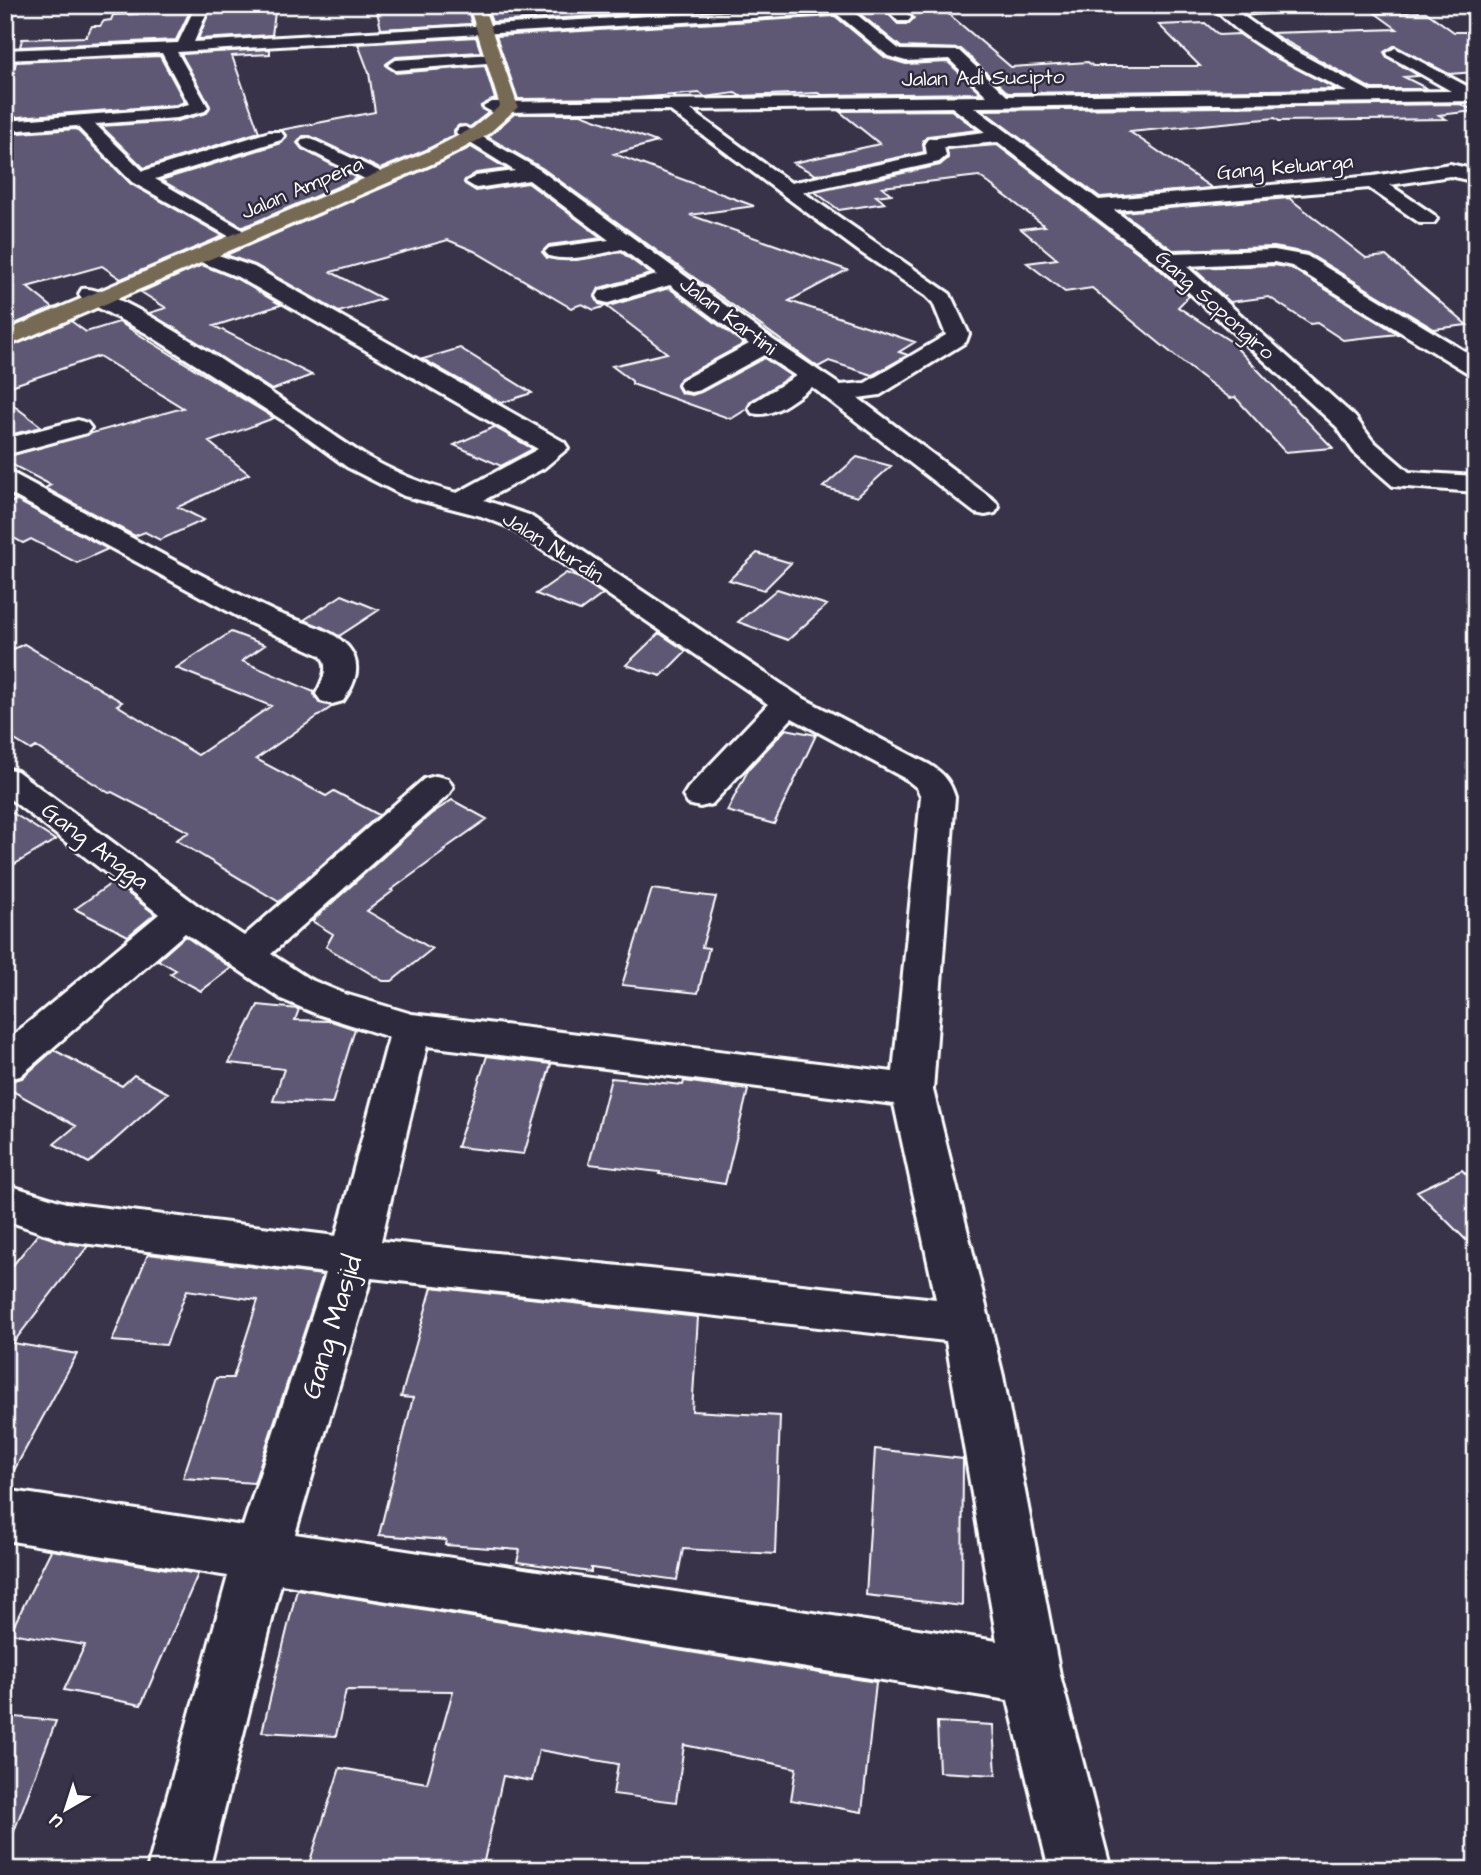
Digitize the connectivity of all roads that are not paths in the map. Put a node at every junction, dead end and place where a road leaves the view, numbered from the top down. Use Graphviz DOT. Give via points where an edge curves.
graph roads {
  1 [pos="203,5"];
  2 [pos="462,5"];
  3 [pos="476,5"];
  4 [pos="890,5"];
  5 [pos="1311,5"];
  6 [pos="838,7"];
  7 [pos="1223,8"];
  8 [pos="903,18"];
  9 [pos="478,29"];
  10 [pos="27,38"];
  11 [pos="5,40"];
  12 [pos="176,48"];
  13 [pos="1395,53"];
  14 [pos="490,54"];
  15 [pos="5,55"];
  16 [pos="396,65"];
  17 [pos="1278,81"];
  18 [pos="1421,83"];
  19 [pos="1084,84"];
  20 [pos="1135,84"];
  21 [pos="1300,97"];
  22 [pos="1368,97"];
  23 [pos="1165,98"];
  24 [pos="1465,98"];
  25 [pos="1102,99"];
  26 [pos="1001,100"];
  27 [pos="956,101"];
  28 [pos="673,105"];
  29 [pos="500,107"];
  30 [pos="81,120"];
  31 [pos="5,126"];
  32 [pos="469,135"];
  33 [pos="275,136"];
  34 [pos="1000,136"];
  35 [pos="309,143"];
  36 [pos="533,174"];
  37 [pos="372,175"];
  38 [pos="1476,176"];
  39 [pos="139,178"];
  40 [pos="476,182"];
  41 [pos="1373,182"];
  42 [pos="788,189"];
  43 [pos="1097,206"];
  44 [pos="1427,219"];
  45 [pos="234,233"];
  46 [pos="626,242"];
  47 [pos="556,252"];
  48 [pos="203,256"];
  49 [pos="1167,260"];
  50 [pos="675,277"];
  51 [pos="608,296"];
  52 [pos="95,297"];
  53 [pos="5,330"];
  54 [pos="5,340"];
  55 [pos="765,345"];
  56 [pos="1476,368"];
  57 [pos="813,376"];
  58 [pos="691,385"];
  59 [pos="834,393"];
  60 [pos="761,408"];
  61 [pos="78,428"];
  62 [pos="5,447"];
  63 [pos="1476,484"];
  64 [pos="13,492"];
  65 [pos="462,502"];
  66 [pos="985,507"];
  67 [pos="332,694"];
  68 [pos="788,702"];
  69 [pos="5,778"];
  70 [pos="436,787"];
  71 [pos="700,796"];
  72 [pos="184,914"];
  73 [pos="245,956"];
  74 [pos="411,1029"];
  75 [pos="5,1065"];
  76 [pos="912,1090"];
  77 [pos="5,1202"];
  78 [pos="354,1257"];
  79 [pos="967,1324"];
  80 [pos="5,1515"];
  81 [pos="261,1556"];
  82 [pos="1031,1675"];
  83 [pos="178,1870"];
  84 [pos="1080,1870"];
  1 -- 12 [label="street"];
  2 -- 9 [label="main road"];
  3 -- 9 [label="main road"];
  4 -- 8 [label="street"];
  5 -- 7 [label="street"];
  6 -- 9 [label="street"];
  6 -- 26 [label="street" via="894,53 953,54"];
  7 -- 22 [label="street" via="1278,48"];
  9 -- 12 [label="street"];
  9 -- 14 [label="main road"];
  10 -- 11 [label="street"];
  12 -- 15 [label="street"];
  12 -- 30 [label="street" via="199,107 177,113"];
  13 -- 24 [label="street"];
  14 -- 16 [label="street"];
  14 -- 29 [label="main road"];
  17 -- 21 [label="street"];
  18 -- 24 [label="street"];
  19 -- 25 [label="street"];
  20 -- 23 [label="street" via="1154,88"];
  21 -- 22 [label="street, Jalan Adi Sucipto"];
  21 -- 23 [label="street, Jalan Adi Sucipto"];
  22 -- 24 [label="street, Jalan Adi Sucipto"];
  23 -- 25 [label="street, Jalan Adi Sucipto"];
  25 -- 26 [label="street, Jalan Adi Sucipto"];
  26 -- 27 [label="street, Jalan Adi Sucipto"];
  27 -- 28 [label="street, Jalan Adi Sucipto"];
  27 -- 34 [label="street, Gang Sopongiro"];
  28 -- 29 [label="street, Jalan Adi Sucipto"];
  28 -- 42 [label="street"];
  29 -- 32 [label="main road, Jalan Ampera" via="498,121"];
  30 -- 31 [label="street"];
  30 -- 39 [label="street"];
  32 -- 36 [label="street, Jalan Kartini"];
  32 -- 37 [label="main road, Jalan Ampera"];
  32 -- 48 [label="main road, Jalan Ampera"];
  33 -- 39 [label="street"];
  34 -- 42 [label="street" via="934,143 937,156 932,158"];
  34 -- 43 [label="street, Gang Sopongiro"];
  35 -- 37 [label="street"];
  36 -- 40 [label="street"];
  36 -- 46 [label="street, Jalan Kartini"];
  37 -- 45 [label="main road, Jalan Ampera"];
  38 -- 41 [label="street, Gang Keluarga" via="1450,170"];
  39 -- 45 [label="street"];
  41 -- 43 [label="street, Gang Keluarga"];
  41 -- 44 [label="street"];
  42 -- 59 [label="street" via="944,300 958,332 953,341 877,387"];
  43 -- 49 [label="street, Gang Sopongiro"];
  45 -- 52 [label="main road, Jalan Ampera"];
  46 -- 47 [label="street"];
  46 -- 50 [label="street, Jalan Kartini"];
  48 -- 52 [label="main road, Jalan Ampera"];
  48 -- 65 [label="street" via="246,272 555,448"];
  49 -- 56 [label="street" via="1292,258"];
  49 -- 63 [label="street, Gang Sopongiro" via="1346,422 1363,446 1402,481"];
  50 -- 51 [label="street"];
  50 -- 55 [label="street, Jalan Kartini"];
  52 -- 53 [label="main road, Jalan Ampera"];
  52 -- 54 [label="main road, Jalan Ampera"];
  52 -- 65 [label="street, Jalan Nurdin" via="133,315 356,461 414,489"];
  55 -- 57 [label="street, Jalan Kartini"];
  55 -- 58 [label="street"];
  57 -- 59 [label="street, Jalan Kartini"];
  57 -- 60 [label="street"];
  59 -- 66 [label="street, Jalan Kartini"];
  61 -- 62 [label="street"];
  64 -- 67 [label="street" via="338,654 340,680"];
  65 -- 68 [label="street, Jalan Nurdin" via="508,515"];
  68 -- 71 [label="street"];
  68 -- 76 [label="street, Jalan Nurdin" via="918,772 933,783 938,797"];
  69 -- 72 [label="street, Gang Angga"];
  70 -- 73 [label="street"];
  72 -- 73 [label="street"];
  72 -- 75 [label="street"];
  73 -- 74 [label="street" via="295,989"];
  74 -- 76 [label="street"];
  74 -- 78 [label="street, Gang Masjid"];
  76 -- 79 [label="street"];
  77 -- 78 [label="street" via="66,1222"];
  78 -- 79 [label="street"];
  78 -- 81 [label="street, Gang Masjid"];
  79 -- 82 [label="street"];
  80 -- 81 [label="street"];
  81 -- 82 [label="street"];
  81 -- 83 [label="street, Gang Masjid"];
  82 -- 84 [label="street"];
}
